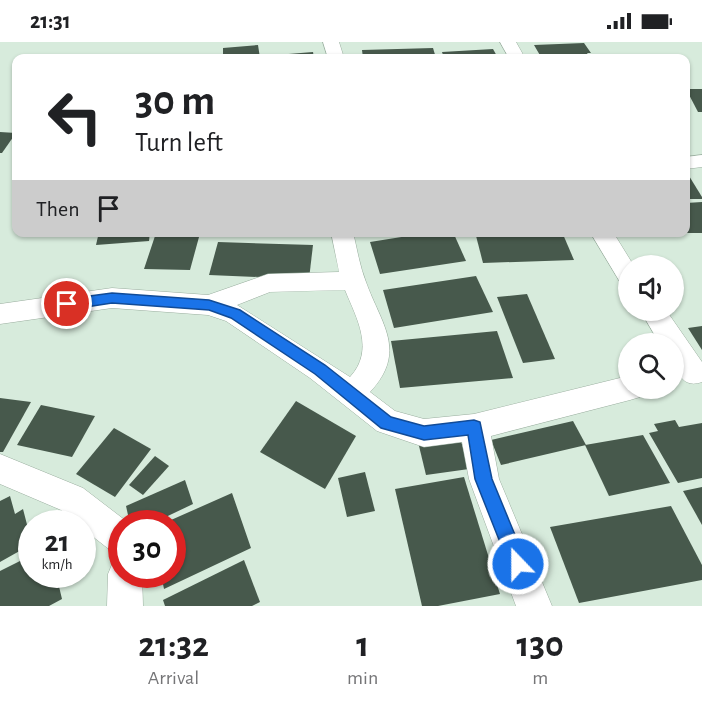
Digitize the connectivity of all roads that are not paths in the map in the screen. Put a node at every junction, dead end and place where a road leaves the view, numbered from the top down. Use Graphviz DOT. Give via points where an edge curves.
graph roads {
  1 [pos="343,237"];
  2 [pos="604,237"];
  3 [pos="618,260"];
  4 [pos="353,281"];
  5 [pos="209,305"];
  6 [pos="0,314"];
  7 [pos="659,321"];
  8 [pos="690,374"];
  9 [pos="618,391"];
  10 [pos="352,393"];
  11 [pos="474,427"];
  12 [pos="0,469"];
  13 [pos="108,527"];
  14 [pos="125,588"];
  15 [pos="125,606"];
  16 [pos="534,606"];
  1 -- 4 [label="street"];
  2 -- 3 [label="street"];
  4 -- 5 [label="street" via="268,283"];
  4 -- 10 [label="street" via="376,332 376,351 371,373"];
  5 -- 6 [label="street" via="112,298"];
  5 -- 10 [label="street" via="235,314"];
  7 -- 8 [label="street"];
  9 -- 11 [label="street"];
  10 -- 11 [label="street" via="387,423 404,429 424,433"];
  11 -- 16 [label="street" via="484,479"];
  12 -- 13 [label="street" via="72,500"];
  14 -- 15 [label="street"];
}
